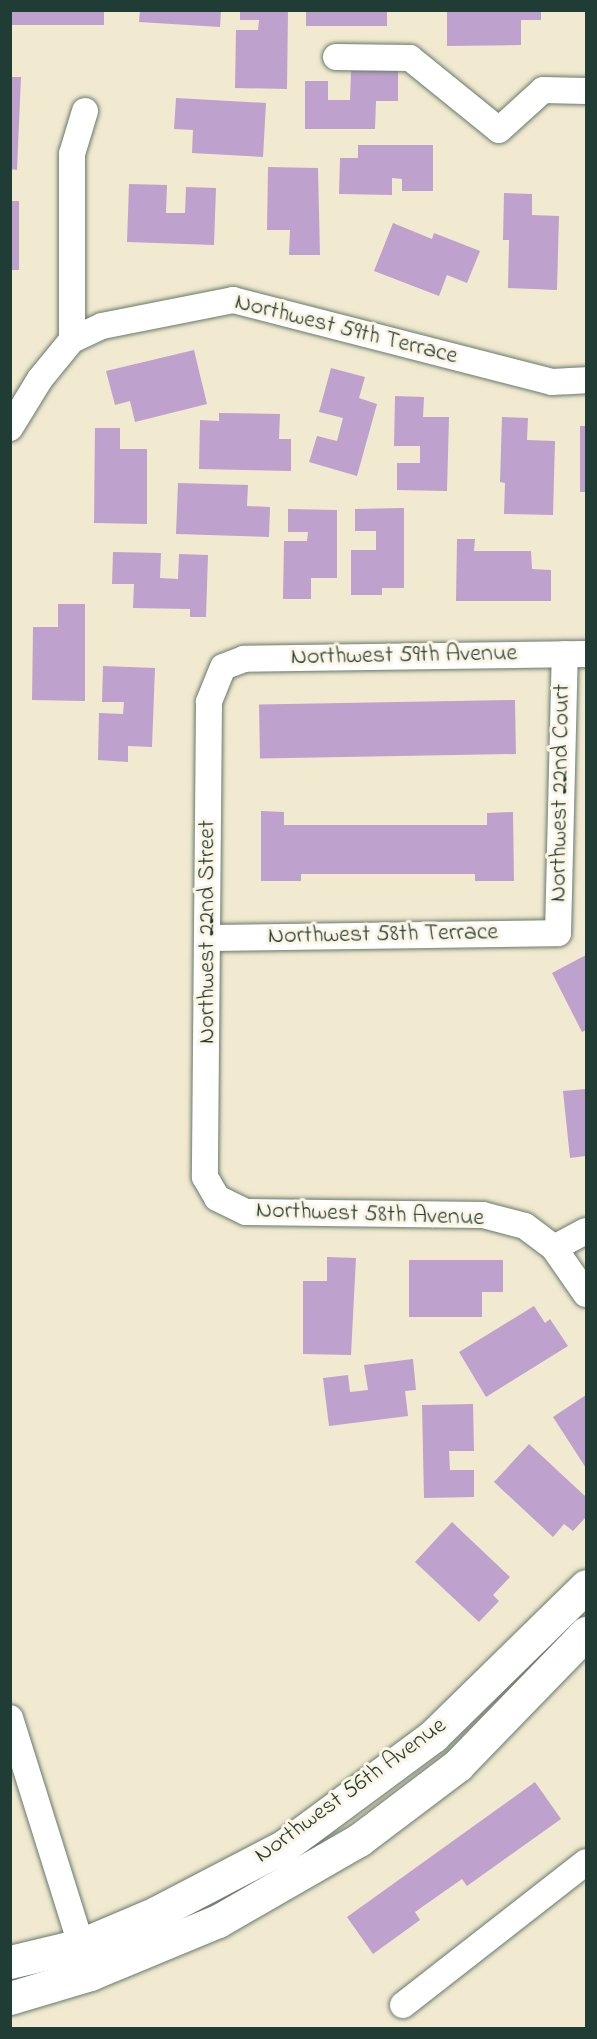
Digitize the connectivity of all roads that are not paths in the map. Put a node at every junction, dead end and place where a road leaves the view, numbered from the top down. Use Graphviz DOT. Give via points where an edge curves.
graph roads {
  1 [pos="336,57"];
  2 [pos="586,91"];
  3 [pos="85,111"];
  4 [pos="72,340"];
  5 [pos="586,380"];
  6 [pos="10,428"];
  7 [pos="576,654"];
  8 [pos="223,667"];
  9 [pos="558,933"];
  10 [pos="208,938"];
  11 [pos="217,1198"];
  12 [pos="586,1231"];
  13 [pos="554,1248"];
  14 [pos="586,1294"];
  15 [pos="586,1586"];
  16 [pos="586,1633"];
  17 [pos="10,1718"];
  18 [pos="586,1862"];
  19 [pos="86,1959"];
  20 [pos="10,1962"];
  21 [pos="10,1998"];
  22 [pos="403,2005"];
  1 -- 2 [label="street" via="410,58 499,130 543,90"];
  3 -- 4 [label="street" via="72,154"];
  4 -- 5 [label="street, Northwest 59th Terrace" via="102,326 233,300 552,382"];
  4 -- 6 [label="street" via="40,379"];
  7 -- 8 [label="street, Northwest 59th Avenue" via="244,659"];
  7 -- 9 [label="street, Northwest 22nd Court"];
  8 -- 10 [label="street, Northwest 22nd Street" via="209,702"];
  9 -- 10 [label="street, Northwest 58th Terrace"];
  10 -- 11 [label="street, Northwest 22nd Street" via="205,1177"];
  11 -- 13 [label="street, Northwest 58th Avenue" via="246,1212 483,1215 525,1226"];
  12 -- 13 [label="street"];
  13 -- 14 [label="street"];
  15 -- 19 [label="street, Northwest 56th Avenue" via="433,1736 284,1847"];
  16 -- 19 [label="street, Northwest 56th Avenue" via="458,1765 359,1840 218,1921"];
  17 -- 19 [label="street"];
  18 -- 22 [label="street"];
  19 -- 20 [label="street, Northwest 56th Avenue"];
  19 -- 21 [label="street, Northwest 56th Avenue"];
}
